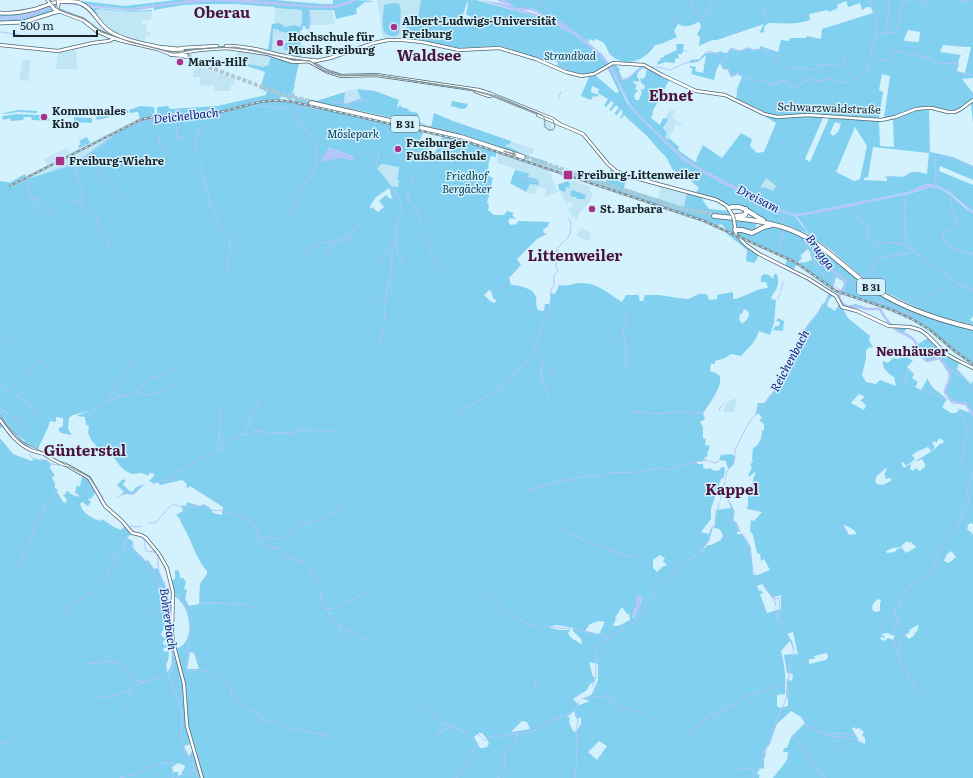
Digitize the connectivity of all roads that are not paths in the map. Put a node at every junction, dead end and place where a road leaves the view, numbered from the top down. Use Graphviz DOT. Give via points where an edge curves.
graph roads {
  1 [pos="65,0"];
  2 [pos="58,1"];
  3 [pos="48,2"];
  4 [pos="56,11"];
  5 [pos="0,13"];
  6 [pos="0,23"];
  7 [pos="114,38"];
  8 [pos="0,45"];
  9 [pos="241,47"];
  10 [pos="236,49"];
  11 [pos="165,50"];
  12 [pos="182,50"];
  13 [pos="252,50"];
  14 [pos="171,54"];
  15 [pos="186,56"];
  16 [pos="301,58"];
  17 [pos="312,61"];
  18 [pos="297,62"];
  19 [pos="973,100"];
  20 [pos="311,103"];
  21 [pos="356,111"];
  22 [pos="423,126"];
  23 [pos="523,157"];
  24 [pos="745,209"];
  25 [pos="733,211"];
  26 [pos="720,215"];
  27 [pos="714,216"];
  28 [pos="748,220"];
  29 [pos="763,220"];
  30 [pos="777,225"];
  31 [pos="737,228"];
  32 [pos="737,235"];
  33 [pos="810,238"];
  34 [pos="973,327"];
  35 [pos="973,368"];
  36 [pos="0,420"];
  37 [pos="202,778"];
  1 -- 2 [label="main road"];
  1 -- 7 [label="main road" via="82,4"];
  2 -- 3 [label="main road"];
  2 -- 4 [label="main road"];
  3 -- 4 [label="main road, Schwarzwaldstraße"];
  3 -- 5 [label="main road" via="38,8 18,13"];
  4 -- 6 [label="main road" via="24,22"];
  4 -- 7 [label="main road, Schwarzwaldstraße" via="83,20 97,31"];
  7 -- 8 [label="main road" via="58,51"];
  7 -- 11 [label="main road, Schwarzwaldstraße"];
  9 -- 10 [label="main road"];
  9 -- 11 [label="main road, Schwarzwaldstraße"];
  9 -- 13 [label="main road, Schwarzwaldstraße"];
  10 -- 11 [label="main road, Schwarzwaldstraße" via="225,47 183,53"];
  10 -- 13 [label="main road, Schwarzwaldstraße"];
  11 -- 12 [label="highway"];
  11 -- 14 [label="main road, Schwarzwaldstraße"];
  13 -- 16 [label="main road, Schwarzwaldstraße"];
  13 -- 18 [label="main road, Schwarzwaldstraße"];
  14 -- 15 [label="highway"];
  16 -- 17 [label="main road, Schwarzwaldstraße"];
  16 -- 18 [label="main road"];
  17 -- 18 [label="main road, Schwarzwaldstraße"];
  17 -- 19 [label="main road, Schwarzwaldstraße" via="324,60 370,44 403,40 459,50 499,48 529,56 582,76 590,75 612,64 638,64 696,91 725,95 777,117 808,115 880,120 920,108 954,112"];
  17 -- 25 [label="main road" via="318,67 341,76 376,75 479,90 583,134 606,163 622,174 717,200"];
  20 -- 23 [label="highway, B 31, one-way" via="461,137"];
  21 -- 22 [label="highway, B 31"];
  24 -- 25 [label="highway, B 31"];
  24 -- 25 [label="highway" via="745,215"];
  24 -- 29 [label="highway"];
  25 -- 26 [label="highway, B 31"];
  25 -- 29 [label="highway, B 31"];
  25 -- 31 [label="main road"];
  27 -- 28 [label="highway, B 31"];
  28 -- 30 [label="highway, B 31"];
  28 -- 31 [label="highway" via="756,223 755,230 750,232"];
  29 -- 33 [label="highway, B 31" via="789,227"];
  30 -- 31 [label="highway" via="767,226 752,233"];
  30 -- 33 [label="highway, B 31"];
  31 -- 32 [label="highway"];
  32 -- 35 [label="main road" via="749,248 836,296 842,307 892,326 920,330 948,356"];
  33 -- 34 [label="highway, B 31" via="890,297 931,314"];
  36 -- 37 [label="main road" via="16,439 30,450 88,477 105,506 132,533 146,538 164,561 172,592 172,635 184,684 187,726"];
}
